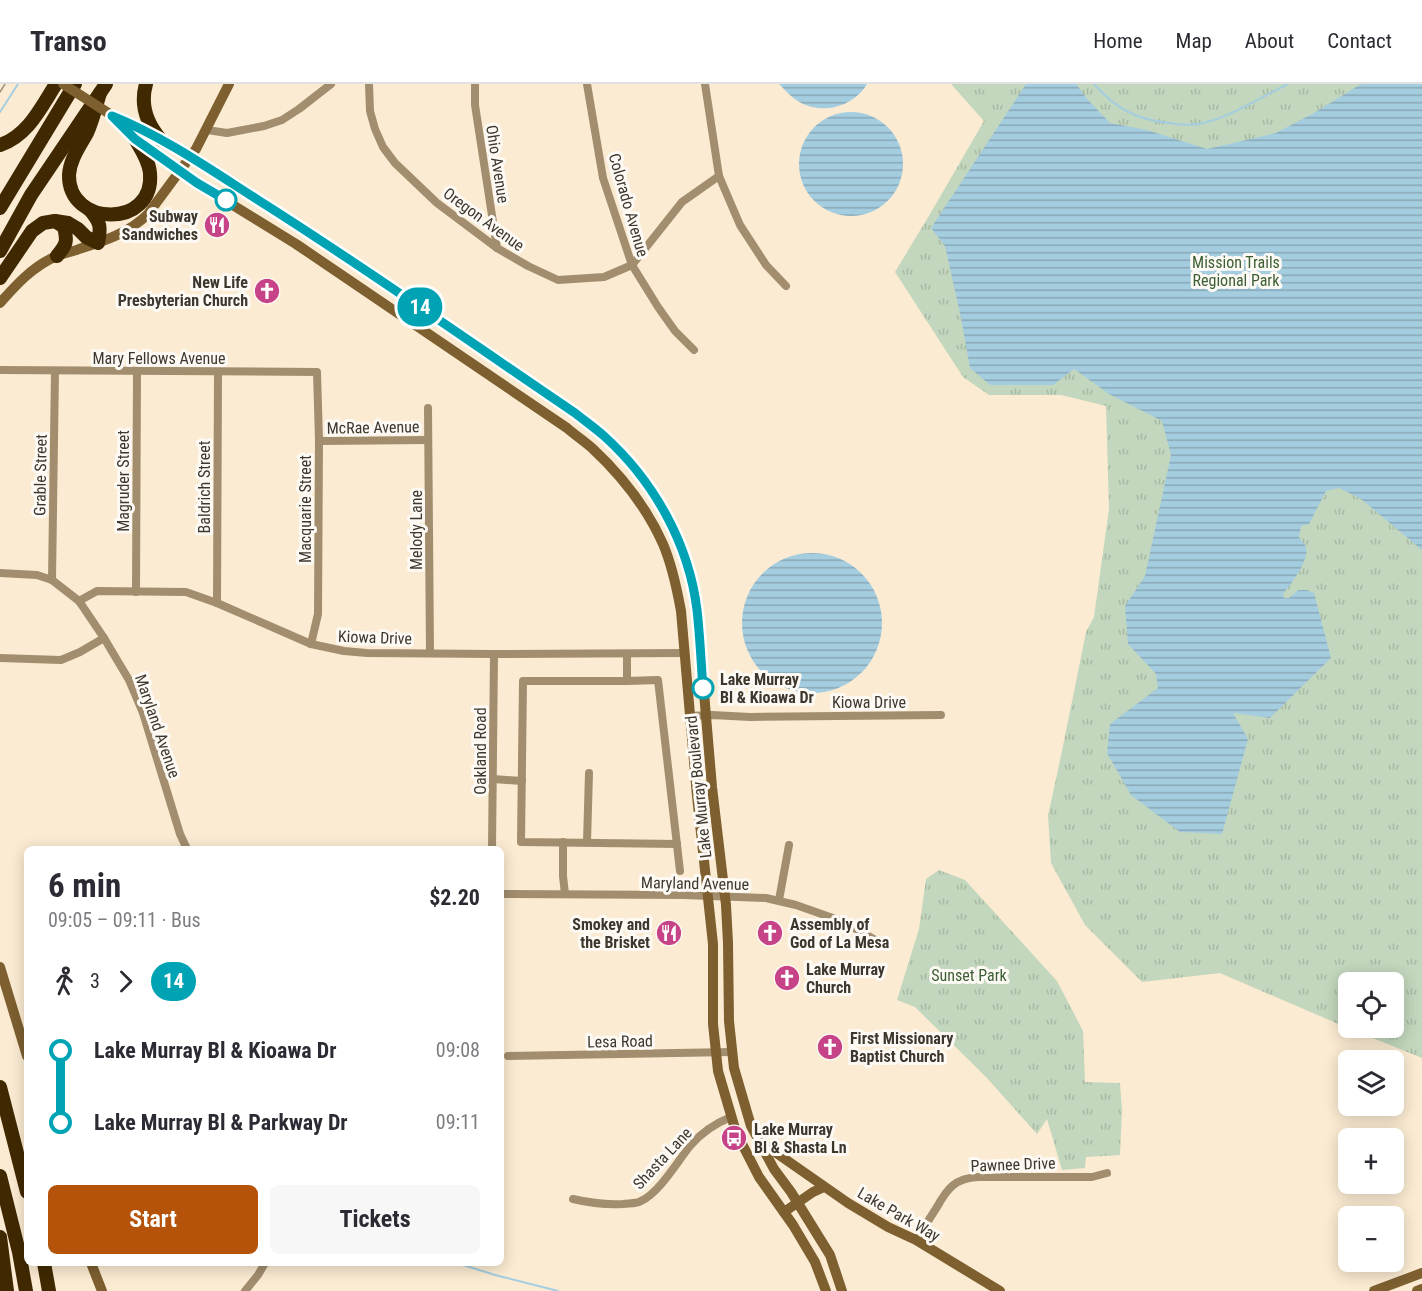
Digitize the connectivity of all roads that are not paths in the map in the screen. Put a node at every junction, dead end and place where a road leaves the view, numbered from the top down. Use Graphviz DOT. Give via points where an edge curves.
graph roads {
  1 [pos="56,84"];
  2 [pos="63,84"];
  3 [pos="75,84"];
  4 [pos="146,84"];
  5 [pos="229,84"];
  6 [pos="331,84"];
  7 [pos="369,84"];
  8 [pos="475,84"];
  9 [pos="587,84"];
  10 [pos="705,84"];
  11 [pos="103,89"];
  12 [pos="112,116"];
  13 [pos="207,130"];
  14 [pos="135,139"];
  15 [pos="161,140"];
  16 [pos="0,145"];
  17 [pos="190,158"];
  18 [pos="180,170"];
  19 [pos="719,176"];
  20 [pos="0,208"];
  21 [pos="90,210"];
  22 [pos="55,221"];
  23 [pos="302,228"];
  24 [pos="98,243"];
  25 [pos="296,244"];
  26 [pos="497,248"];
  27 [pos="0,251"];
  28 [pos="57,256"];
  29 [pos="632,265"];
  30 [pos="0,278"];
  31 [pos="786,286"];
  32 [pos="402,295"];
  33 [pos="0,303"];
  34 [pos="393,309"];
  35 [pos="694,350"];
  36 [pos="0,370"];
  37 [pos="55,371"];
  38 [pos="137,371"];
  39 [pos="218,372"];
  40 [pos="317,372"];
  41 [pos="428,408"];
  42 [pos="428,440"];
  43 [pos="319,441"];
  44 [pos="0,573"];
  45 [pos="52,580"];
  46 [pos="136,591"];
  47 [pos="79,601"];
  48 [pos="217,603"];
  49 [pos="104,638"];
  50 [pos="311,644"];
  51 [pos="430,653"];
  52 [pos="684,653"];
  53 [pos="494,654"];
  54 [pos="627,654"];
  55 [pos="0,658"];
  56 [pos="627,681"];
  57 [pos="941,715"];
  58 [pos="689,716"];
  59 [pos="705,716"];
  60 [pos="589,773"];
  61 [pos="493,779"];
  62 [pos="522,781"];
  63 [pos="563,842"];
  64 [pos="587,842"];
  65 [pos="677,844"];
  66 [pos="789,845"];
  67 [pos="186,846"];
  68 [pos="492,846"];
  69 [pos="680,871"];
  70 [pos="504,894"];
  71 [pos="565,894"];
  72 [pos="708,896"];
  73 [pos="725,897"];
  74 [pos="778,900"];
  75 [pos="879,942"];
  76 [pos="0,967"];
  77 [pos="24,1046"];
  78 [pos="732,1052"];
  79 [pos="716,1053"];
  80 [pos="508,1056"];
  81 [pos="0,1087"];
  82 [pos="731,1117"];
  83 [pos="759,1141"];
  84 [pos="1107,1173"];
  85 [pos="0,1176"];
  86 [pos="24,1180"];
  87 [pos="824,1187"];
  88 [pos="573,1199"];
  89 [pos="798,1203"];
  90 [pos="784,1212"];
  91 [pos="0,1236"];
  92 [pos="916,1240"];
  93 [pos="45,1266"];
  94 [pos="92,1266"];
  95 [pos="263,1266"];
  96 [pos="1422,1273"];
  97 [pos="49,1288"];
  98 [pos="1422,1289"];
  99 [pos="8,1291"];
  100 [pos="26,1291"];
  101 [pos="102,1291"];
  102 [pos="245,1291"];
  103 [pos="826,1291"];
  104 [pos="842,1291"];
  105 [pos="1000,1291"];
  106 [pos="1374,1291"];
  107 [pos="1417,1291"];
  1 -- 16 [label="highway" via="27,128 12,141"];
  2 -- 12 [label="main road, Lake Murray Boulevard, bridge"];
  3 -- 20 [label="highway"];
  4 -- 15 [label="highway" via="146,117"];
  5 -- 13 [label="main road"];
  6 -- 13 [label="street" via="282,120 227,133"];
  7 -- 26 [label="street, Oregon Avenue" via="372,120 389,156 437,203"];
  8 -- 26 [label="street, Ohio Avenue"];
  9 -- 29 [label="street, Colorado Avenue" via="603,178"];
  10 -- 19 [label="street"];
  11 -- 21 [label="highway" via="69,174 74,194"];
  11 -- 27 [label="highway" via="31,195"];
  12 -- 14 [label="main road, Lake Murray Boulevard"];
  12 -- 15 [label="main road, Lake Murray Boulevard"];
  13 -- 17 [label="main road"];
  14 -- 18 [label="main road, Lake Murray Boulevard"];
  14 -- 21 [label="highway" via="150,172 143,199 123,213 109,215"];
  15 -- 17 [label="main road, Lake Murray Boulevard"];
  17 -- 18 [label="main road"];
  17 -- 23 [label="main road, Lake Murray Boulevard"];
  18 -- 24 [label="main road" via="140,222"];
  18 -- 25 [label="main road, Lake Murray Boulevard"];
  19 -- 29 [label="street, Oregon Avenue" via="682,202"];
  19 -- 31 [label="street" via="740,225 766,265"];
  21 -- 24 [label="highway" via="100,228"];
  22 -- 24 [label="highway" via="68,223"];
  22 -- 28 [label="highway" via="64,227 68,239"];
  22 -- 30 [label="highway" via="32,231"];
  23 -- 25 [label="main road"];
  23 -- 32 [label="main road, Lake Murray Boulevard"];
  24 -- 28 [label="main road"];
  25 -- 34 [label="main road, Lake Murray Boulevard"];
  26 -- 29 [label="street, Oregon Avenue" via="558,279 604,277"];
  28 -- 33 [label="main road" via="21,281"];
  29 -- 35 [label="street, Colorado Avenue" via="663,315"];
  32 -- 34 [label="main road"];
  32 -- 59 [label="main road, Lake Murray Boulevard" via="605,436 647,483 679,541 692,585"];
  34 -- 52 [label="main road, Lake Murray Boulevard" via="567,428 592,448 634,494 650,519 671,570 681,611"];
  36 -- 37 [label="street, Mary Fellows Avenue"];
  37 -- 38 [label="street, Mary Fellows Avenue"];
  37 -- 45 [label="street, Grable Street"];
  38 -- 39 [label="street, Mary Fellows Avenue"];
  38 -- 46 [label="street, Magruder Street"];
  39 -- 40 [label="street, Mary Fellows Avenue"];
  39 -- 48 [label="street, Baldrich Street"];
  40 -- 43 [label="street, Macquarie Street"];
  41 -- 42 [label="street, Melody Lane"];
  42 -- 43 [label="street, McRae Avenue"];
  42 -- 51 [label="street, Melody Lane"];
  43 -- 50 [label="street, Macquarie Street" via="318,614"];
  44 -- 45 [label="street, Maryland Avenue"];
  45 -- 47 [label="street, Maryland Avenue"];
  46 -- 47 [label="street, Kiowa Drive" via="97,591"];
  46 -- 48 [label="street, Kiowa Drive" via="186,592"];
  47 -- 49 [label="street, Maryland Avenue"];
  48 -- 50 [label="street, Kiowa Drive"];
  49 -- 55 [label="street" via="61,660"];
  49 -- 67 [label="street, Maryland Avenue" via="143,713"];
  50 -- 51 [label="street, Kiowa Drive" via="367,653"];
  51 -- 53 [label="street, Kiowa Drive"];
  52 -- 54 [label="street, Kiowa Drive"];
  52 -- 58 [label="main road, Lake Murray Boulevard"];
  53 -- 54 [label="street, Kiowa Drive"];
  53 -- 61 [label="street, Oakland Road"];
  54 -- 56 [label="street"];
  56 -- 62 [label="street" via="523,681"];
  56 -- 65 [label="street" via="658,680"];
  57 -- 59 [label="street, Kiowa Drive"];
  58 -- 59 [label="street, Kiowa Drive"];
  58 -- 72 [label="main road, Lake Murray Boulevard"];
  59 -- 73 [label="main road, Lake Murray Boulevard"];
  60 -- 64 [label="street"];
  61 -- 62 [label="street"];
  61 -- 68 [label="street, Oakland Road"];
  62 -- 63 [label="street" via="521,842"];
  63 -- 64 [label="street"];
  63 -- 71 [label="street"];
  64 -- 65 [label="street"];
  65 -- 69 [label="street"];
  66 -- 74 [label="street"];
  70 -- 71 [label="street, Maryland Avenue"];
  71 -- 72 [label="street, Maryland Avenue"];
  72 -- 73 [label="street, Maryland Avenue"];
  72 -- 79 [label="main road, Lake Murray Boulevard"];
  73 -- 74 [label="street, Maryland Avenue"];
  73 -- 78 [label="main road, Lake Murray Boulevard"];
  74 -- 75 [label="street, Maryland Avenue" via="831,917"];
  76 -- 77 [label="main road"];
  78 -- 79 [label="street, Lesa Road"];
  78 -- 83 [label="main road, Lake Murray Boulevard" via="742,1097"];
  79 -- 80 [label="street, Lesa Road"];
  79 -- 82 [label="main road, Lake Murray Boulevard"];
  81 -- 86 [label="highway"];
  82 -- 88 [label="street, Shasta Lane" via="702,1134 643,1201 592,1204"];
  82 -- 90 [label="main road, Lake Murray Boulevard" via="759,1177"];
  83 -- 87 [label="main road, Lake Park Way"];
  83 -- 89 [label="main road, Lake Murray Boulevard"];
  84 -- 92 [label="street, Pawnee Drive" via="1092,1177 962,1180 944,1194"];
  85 -- 100 [label="highway"];
  87 -- 89 [label="main road"];
  87 -- 92 [label="main road, Lake Park Way"];
  89 -- 90 [label="main road"];
  89 -- 104 [label="main road, Lake Murray Boulevard" via="830,1255"];
  90 -- 103 [label="main road, Lake Murray Boulevard" via="815,1262"];
  91 -- 99 [label="highway"];
  92 -- 105 [label="main road, Lake Park Way"];
  93 -- 97 [label="highway"];
  94 -- 101 [label="main road"];
  95 -- 102 [label="street"];
  96 -- 106 [label="main road"];
  98 -- 107 [label="main road"];
}
